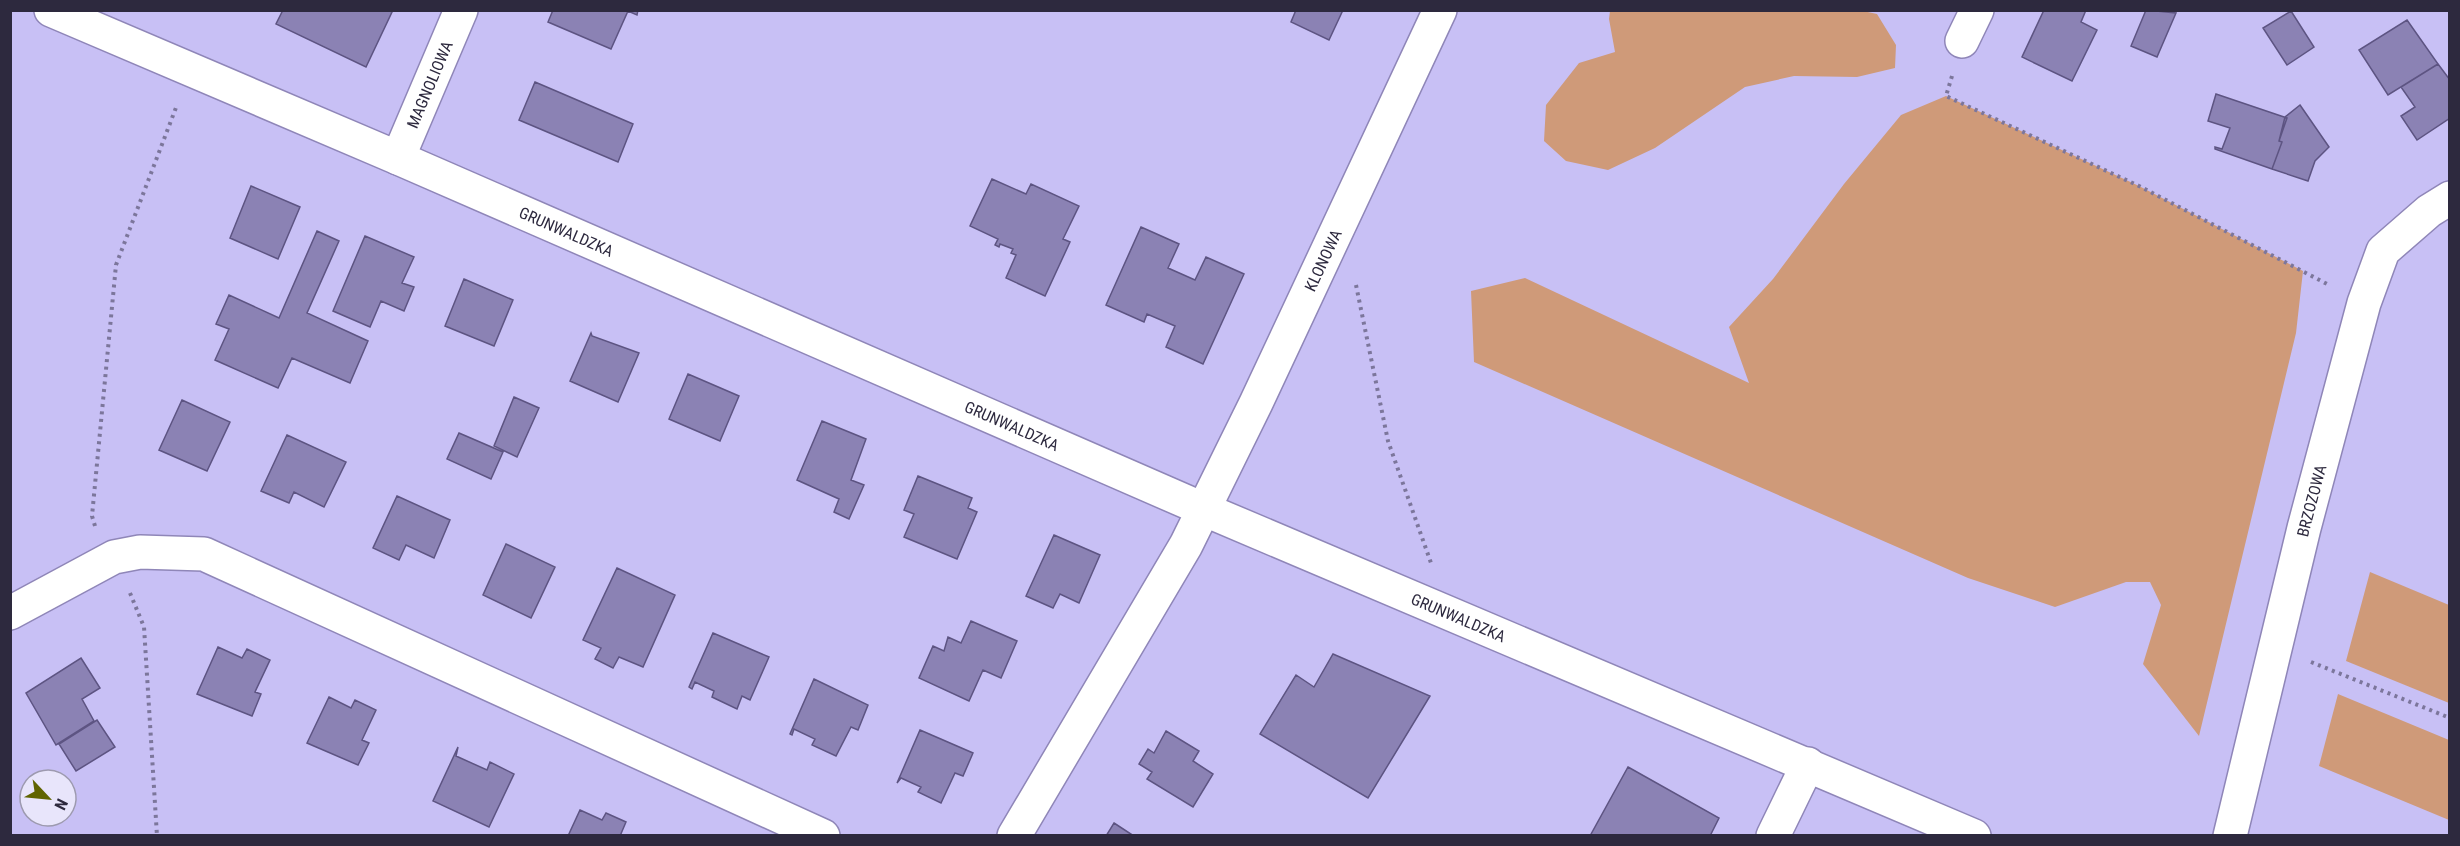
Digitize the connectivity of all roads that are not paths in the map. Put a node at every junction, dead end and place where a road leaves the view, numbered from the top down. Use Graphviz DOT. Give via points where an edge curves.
graph roads {
  1 [pos="51,10"];
  2 [pos="461,10"];
  3 [pos="1440,10"];
  4 [pos="1977,10"];
  5 [pos="1962,41"];
  6 [pos="398,158"];
  7 [pos="2450,198"];
  8 [pos="1203,508"];
  9 [pos="10,613"];
  10 [pos="1808,764"];
  11 [pos="823,836"];
  12 [pos="1014,836"];
  13 [pos="1773,836"];
  14 [pos="1974,836"];
  15 [pos="2230,836"];
  1 -- 6 [label="street, GRUNWALDZKA"];
  2 -- 6 [label="street, MAGNOLIOWA"];
  3 -- 8 [label="street, KLONOWA"];
  4 -- 5 [label="street"];
  6 -- 8 [label="street, GRUNWALDZKA"];
  7 -- 15 [label="street, BRZOZOWA" via="2383,251 2364,303 2304,528"];
  8 -- 10 [label="street, GRUNWALDZKA"];
  8 -- 12 [label="street, KLONOWA" via="1165,583"];
  9 -- 11 [label="street" via="110,559 140,552 204,554"];
  10 -- 13 [label="street"];
  10 -- 14 [label="street, GRUNWALDZKA"];
}
